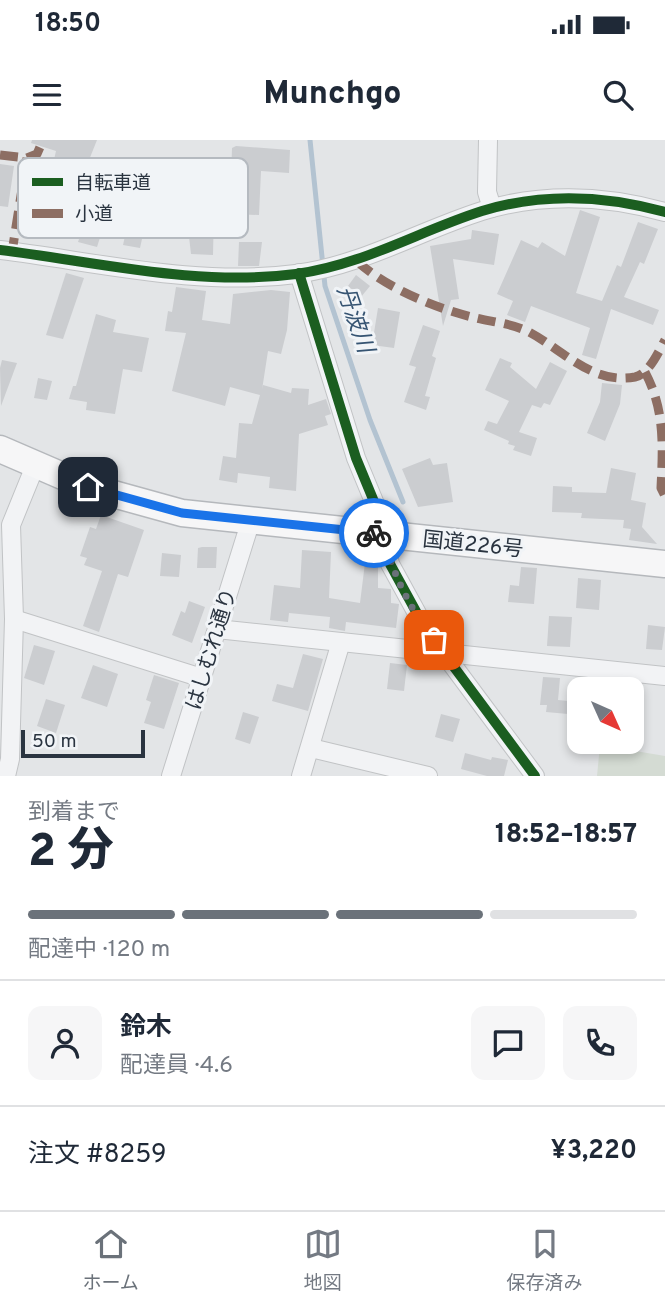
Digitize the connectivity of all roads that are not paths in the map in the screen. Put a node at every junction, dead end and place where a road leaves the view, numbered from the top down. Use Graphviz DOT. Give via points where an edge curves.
graph roads {
  1 [pos="488,140"];
  2 [pos="492,208"];
  3 [pos="665,212"];
  4 [pos="0,250"];
  5 [pos="303,272"];
  6 [pos="0,449"];
  7 [pos="35,466"];
  8 [pos="250,523"];
  9 [pos="5,525"];
  10 [pos="383,534"];
  11 [pos="665,564"];
  12 [pos="14,619"];
  13 [pos="217,629"];
  14 [pos="341,642"];
  15 [pos="444,652"];
  16 [pos="665,676"];
  17 [pos="202,678"];
  18 [pos="311,748"];
  19 [pos="6,776"];
  20 [pos="171,776"];
  21 [pos="301,776"];
  22 [pos="428,776"];
  23 [pos="535,776"];
  1 -- 2 [label="street" via="487,192"];
  2 -- 3 [label="street" via="556,197 631,203"];
  2 -- 5 [label="street" via="357,261"];
  4 -- 5 [label="street" via="226,278"];
  5 -- 10 [label="street" via="356,458"];
  6 -- 7 [label="highway, 国道226号"];
  7 -- 8 [label="highway, 国道226号" via="139,503"];
  7 -- 9 [label="street"];
  8 -- 10 [label="highway, 国道226号"];
  8 -- 13 [label="street, はしむれ通り"];
  9 -- 12 [label="street"];
  10 -- 11 [label="highway, 国道226号"];
  10 -- 15 [label="street" via="397,577"];
  12 -- 17 [label="street"];
  12 -- 19 [label="street"];
  13 -- 14 [label="street"];
  13 -- 17 [label="street, はしむれ通り"];
  14 -- 15 [label="street"];
  14 -- 18 [label="street"];
  15 -- 16 [label="street"];
  15 -- 23 [label="street"];
  17 -- 20 [label="street, はしむれ通り"];
  18 -- 21 [label="street"];
  18 -- 22 [label="street"];
}
